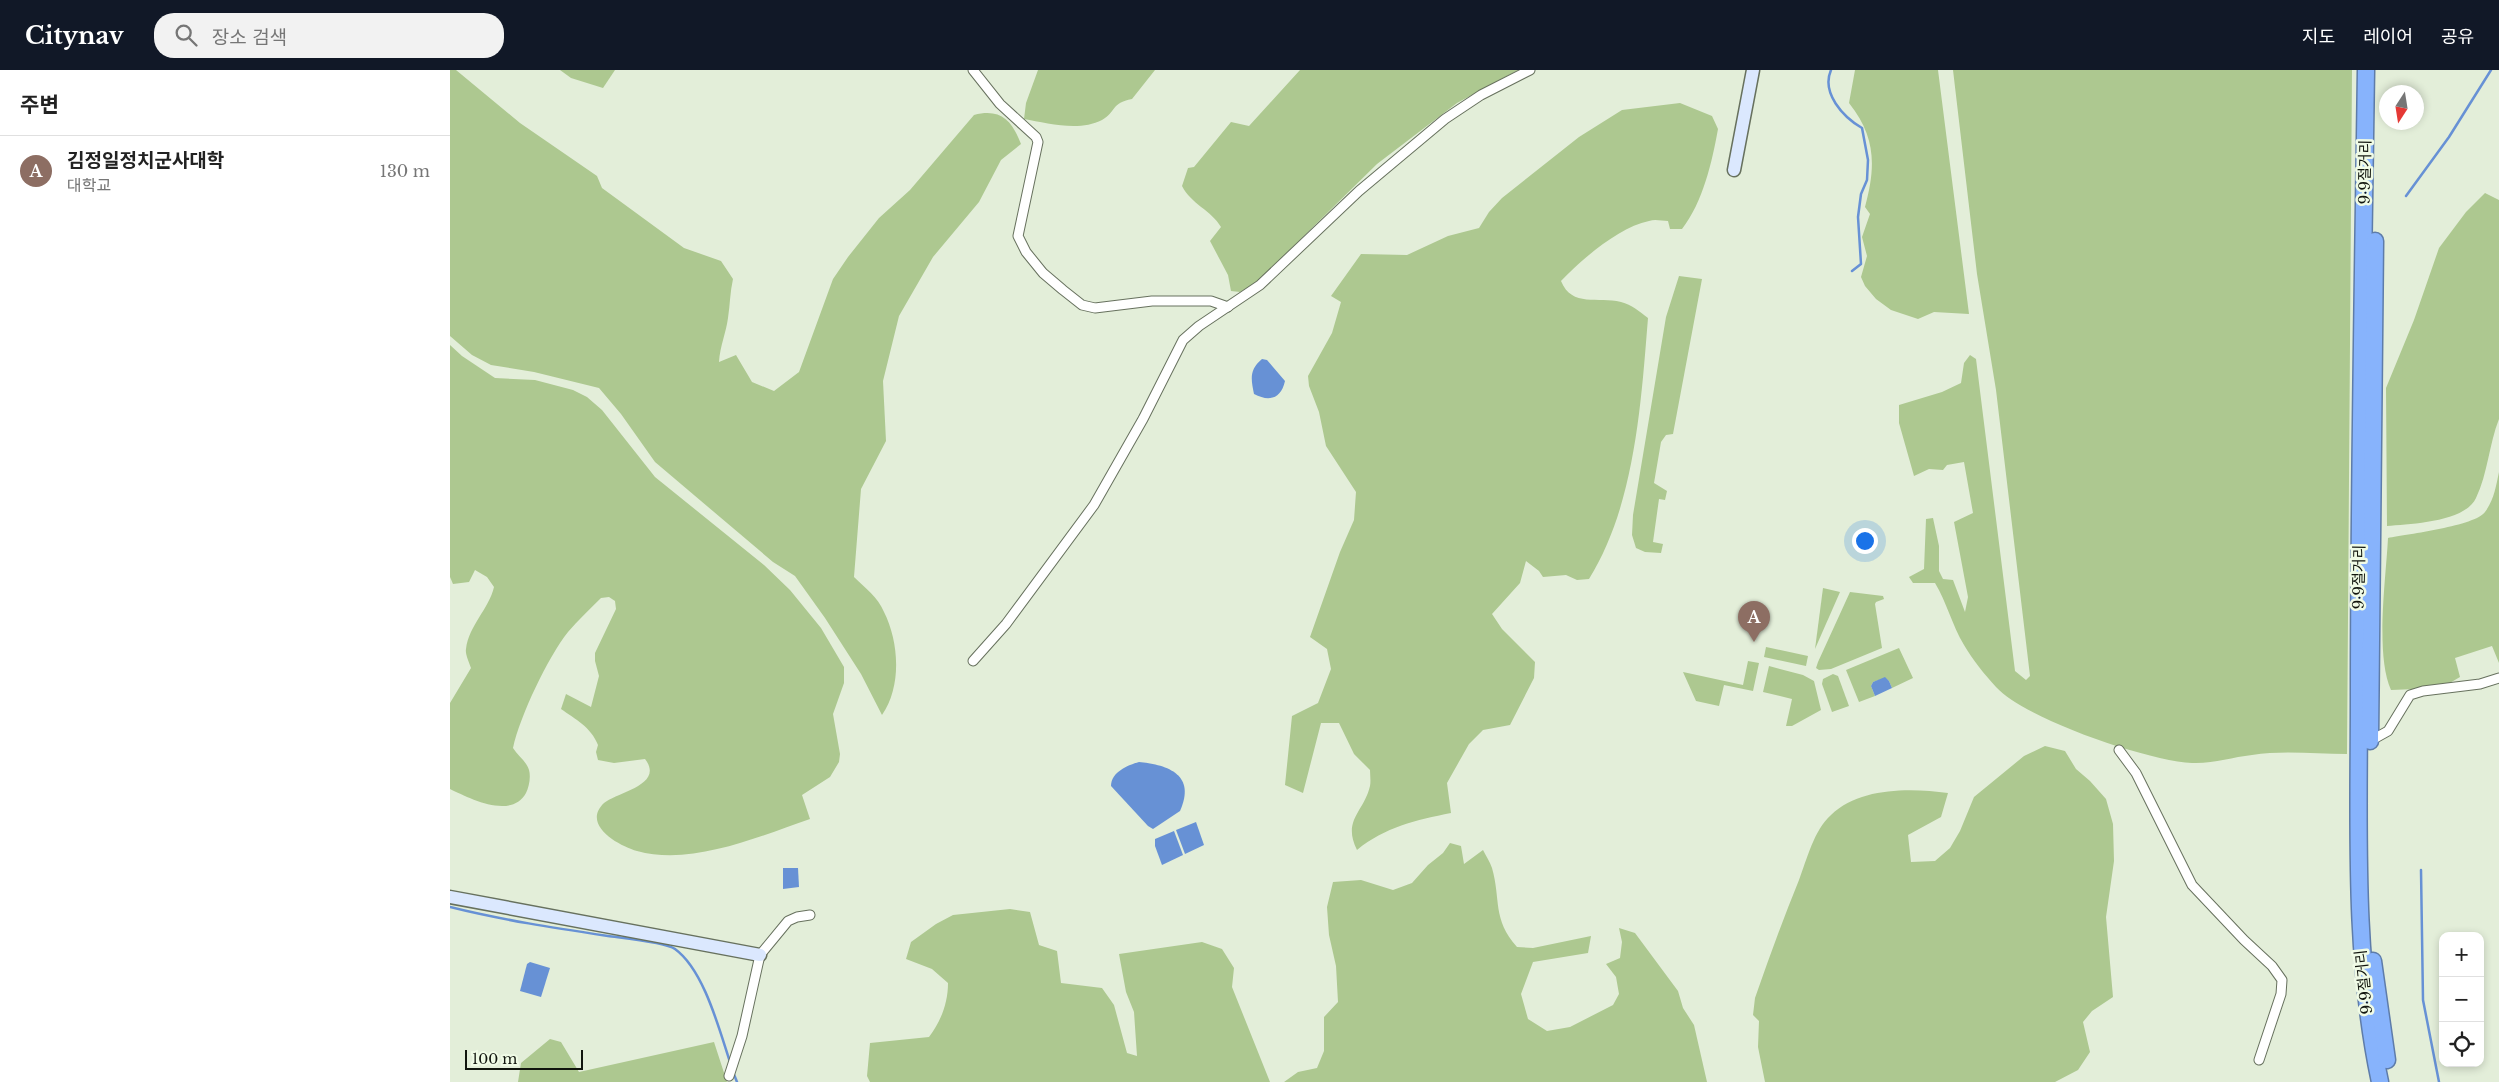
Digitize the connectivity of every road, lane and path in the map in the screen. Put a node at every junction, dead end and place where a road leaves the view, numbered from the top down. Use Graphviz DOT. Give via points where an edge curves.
graph roads {
  1 [pos="973,70"];
  2 [pos="1530,70"];
  3 [pos="1752,70"];
  4 [pos="2366,70"];
  5 [pos="2376,70"];
  6 [pos="1734,170"];
  7 [pos="1228,307"];
  8 [pos="973,661"];
  9 [pos="2499,678"];
  10 [pos="2370,741"];
  11 [pos="2119,750"];
  12 [pos="450,897"];
  13 [pos="810,915"];
  14 [pos="760,956"];
  15 [pos="2259,1060"];
  16 [pos="729,1076"];
  17 [pos="2380,1082"];
  18 [pos="2391,1082"];
  1 -- 7 [label="street" via="1000,104 1036,137 1037,151 1018,236 1026,252 1044,273 1076,301 1095,308 1152,300 1210,301"];
  2 -- 7 [label="street" via="1481,95 1445,119 1359,191 1260,284"];
  3 -- 6 [label="street"];
  4 -- 17 [label="highway, 9·9절거리" via="2359,641 2360,944 2370,1037"];
  5 -- 10 [label="highway, 9·9절거리"];
  7 -- 8 [label="street" via="1183,340 1098,499 1006,624"];
  9 -- 10 [label="street" via="2410,695 2388,730"];
  10 -- 18 [label="highway, 9·9절거리" via="2372,945 2382,1040"];
  11 -- 15 [label="street" via="2136,773 2192,885 2282,980 2282,994"];
  12 -- 14 [label="street"];
  13 -- 14 [label="street" via="788,921"];
  14 -- 16 [label="street" via="742,1036"];
}
